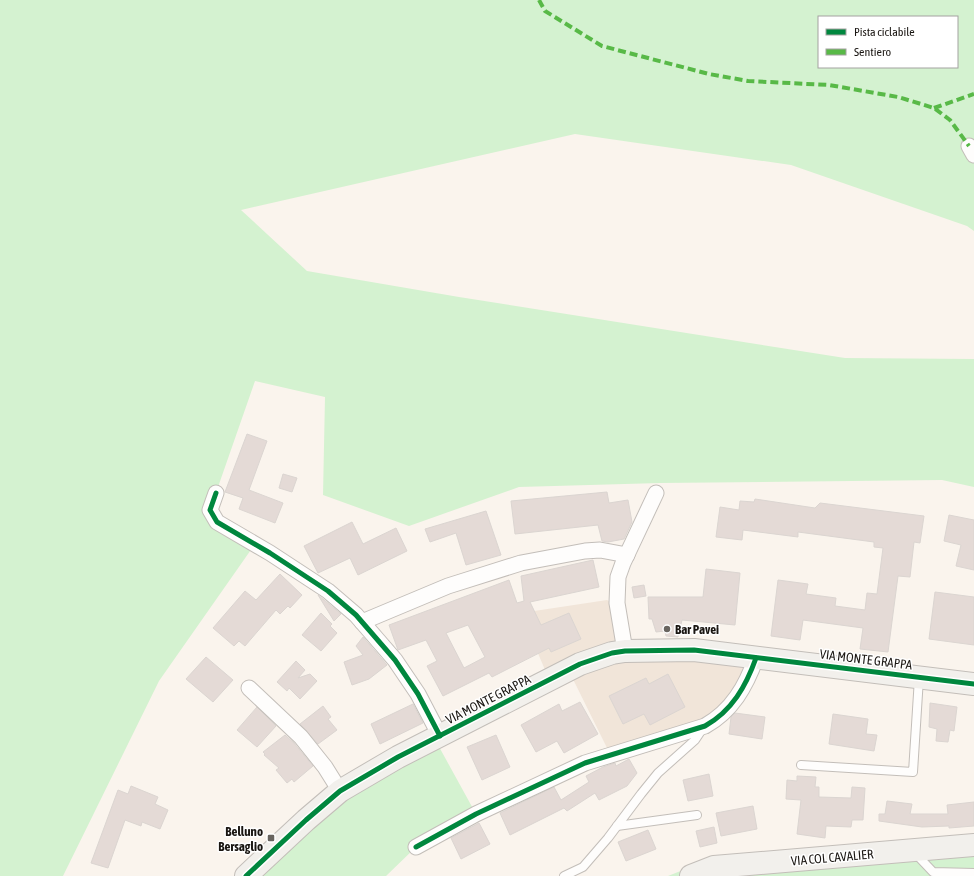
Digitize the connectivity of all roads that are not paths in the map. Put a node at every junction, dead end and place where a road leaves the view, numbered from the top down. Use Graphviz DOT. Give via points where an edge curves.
graph roads {
  1 [pos="216,493"];
  2 [pos="656,493"];
  3 [pos="627,555"];
  4 [pos="362,622"];
  5 [pos="625,651"];
  6 [pos="756,658"];
  7 [pos="919,677"];
  8 [pos="974,684"];
  9 [pos="249,688"];
  10 [pos="705,726"];
  11 [pos="440,736"];
  12 [pos="801,765"];
  13 [pos="340,791"];
  14 [pos="697,815"];
  15 [pos="617,826"];
  16 [pos="974,845"];
  17 [pos="416,846"];
  18 [pos="914,851"];
  19 [pos="974,872"];
  20 [pos="246,876"];
  21 [pos="564,876"];
  22 [pos="691,876"];
  1 -- 4 [label="street" via="210,510 217,522 328,591"];
  2 -- 3 [label="street"];
  3 -- 4 [label="street" via="600,550 585,551 521,563 448,586"];
  3 -- 5 [label="street" via="618,578 617,595"];
  4 -- 11 [label="street" via="395,660 418,694"];
  5 -- 6 [label="street, VIA MONTE GRAPPA" via="694,650"];
  5 -- 11 [label="street, VIA MONTE GRAPPA" via="580,664"];
  6 -- 7 [label="street, VIA MONTE GRAPPA"];
  6 -- 10 [label="street" via="746,682 732,704"];
  7 -- 8 [label="street, VIA MONTE GRAPPA"];
  7 -- 12 [label="lane" via="912,772"];
  9 -- 13 [label="street" via="301,737"];
  10 -- 15 [label="lane" via="695,740 658,773"];
  10 -- 17 [label="street" via="585,763 476,814"];
  11 -- 13 [label="street, VIA MONTE GRAPPA"];
  13 -- 20 [label="street, VIA MONTE GRAPPA"];
  14 -- 15 [label="lane"];
  15 -- 21 [label="lane" via="583,867"];
  16 -- 18 [label="street, VIA COL CAVALIER"];
  18 -- 19 [label="lane" via="933,872"];
  18 -- 22 [label="street, VIA COL CAVALIER" via="714,867"];
}
